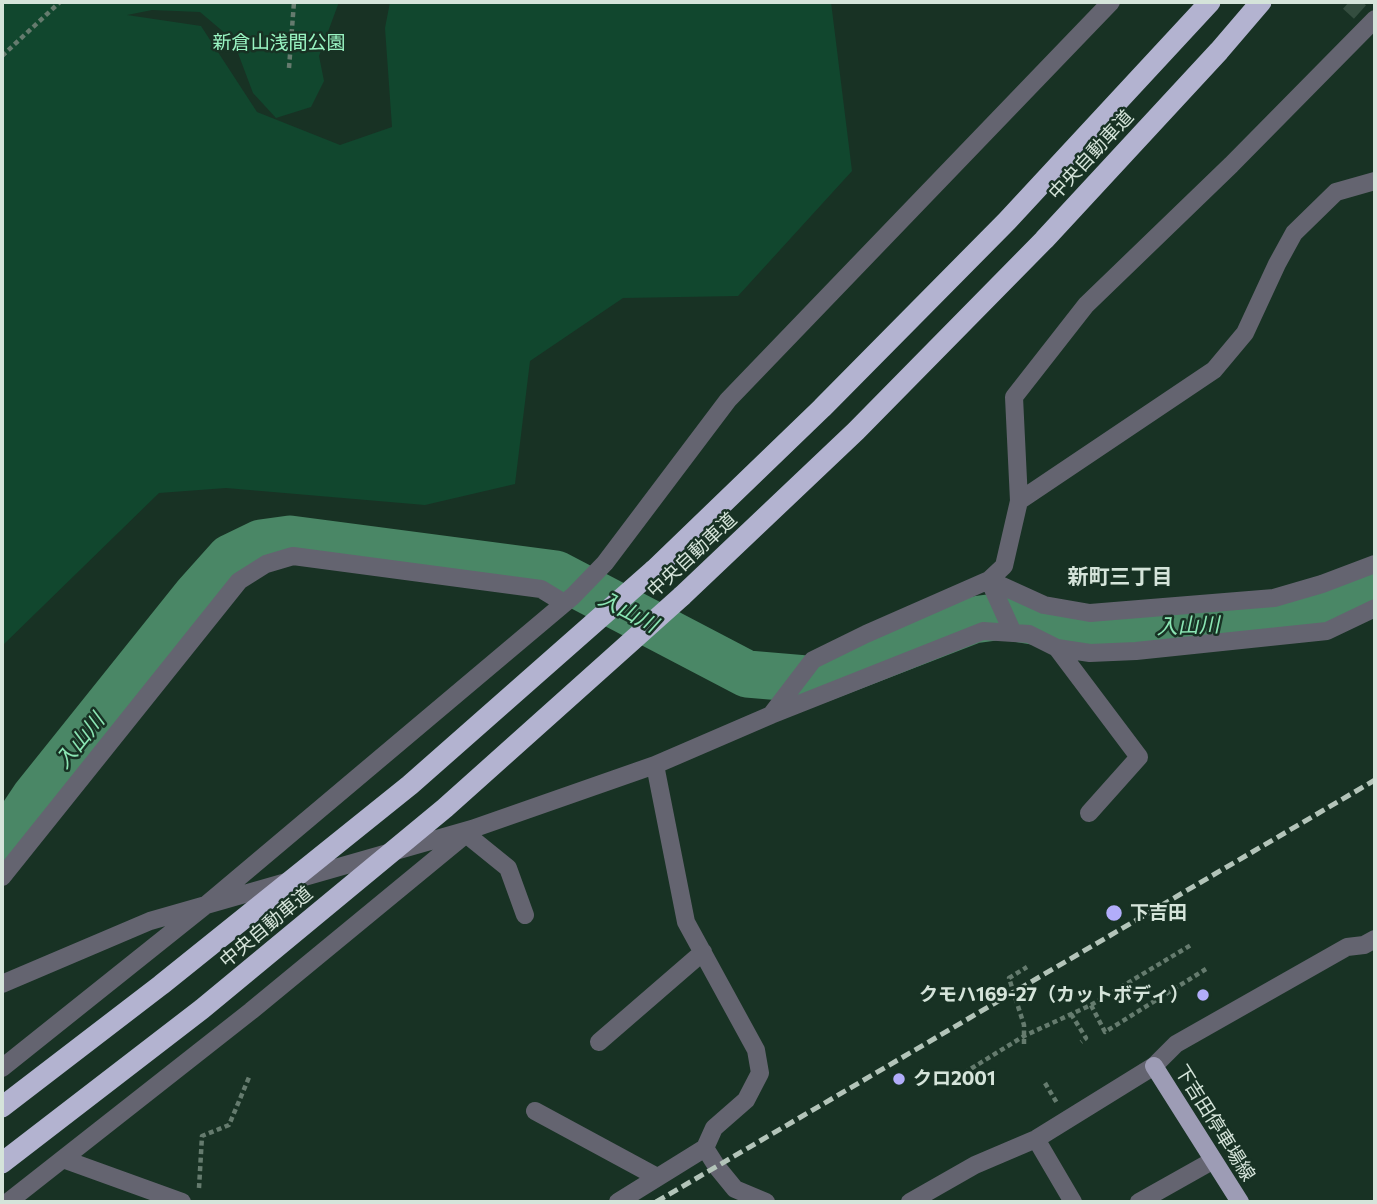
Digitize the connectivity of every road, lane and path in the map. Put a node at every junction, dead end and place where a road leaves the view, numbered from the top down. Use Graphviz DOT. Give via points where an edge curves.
graph roads {
  1 [pos="60,2"];
  2 [pos="294,2"];
  3 [pos="1111,2"];
  4 [pos="1210,2"];
  5 [pos="1261,2"];
  6 [pos="1268,2"];
  7 [pos="1370,17"];
  8 [pos="1219,51"];
  9 [pos="2,56"];
  10 [pos="289,68"];
  11 [pos="1375,181"];
  12 [pos="1019,501"];
  13 [pos="1375,564"];
  14 [pos="989,580"];
  15 [pos="568,600"];
  16 [pos="1375,608"];
  17 [pos="1012,630"];
  18 [pos="1057,648"];
  19 [pos="775,709"];
  20 [pos="655,765"];
  21 [pos="1089,813"];
  22 [pos="469,832"];
  23 [pos="2,877"];
  24 [pos="206,905"];
  25 [pos="526,915"];
  26 [pos="1191,945"];
  27 [pos="1372,947"];
  28 [pos="703,952"];
  29 [pos="1027,967"];
  30 [pos="1206,970"];
  31 [pos="2,985"];
  32 [pos="1091,1005"];
  33 [pos="1072,1014"];
  34 [pos="1024,1036"];
  35 [pos="599,1042"];
  36 [pos="1081,1042"];
  37 [pos="1024,1044"];
  38 [pos="1154,1066"];
  39 [pos="2,1068"];
  40 [pos="964,1073"];
  41 [pos="250,1075"];
  42 [pos="2,1107"];
  43 [pos="535,1111"];
  44 [pos="1036,1139"];
  45 [pos="705,1148"];
  46 [pos="63,1159"];
  47 [pos="1212,1161"];
  48 [pos="2,1163"];
  49 [pos="657,1177"];
  50 [pos="198,1189"];
  51 [pos="9,1202"];
  52 [pos="182,1202"];
  53 [pos="618,1202"];
  54 [pos="766,1202"];
  55 [pos="909,1202"];
  56 [pos="1073,1202"];
  57 [pos="1139,1202"];
  58 [pos="1240,1202"];
  1 -- 9 [label="path"];
  2 -- 10 [label="path"];
  3 -- 15 [label="street" via="728,400 605,563"];
  4 -- 42 [label="highway, 中央自動車道, bridge" via="1007,221 654,570 410,785"];
  5 -- 8 [label="highway, 中央自動車道"];
  6 -- 8 [label="street"];
  7 -- 12 [label="street" via="1231,164 1086,305 1014,397"];
  8 -- 48 [label="highway, 中央自動車道, bridge" via="1044,240 875,412 682,596 444,808 202,1009"];
  11 -- 12 [label="street" via="1336,191 1294,233 1245,333 1214,370"];
  12 -- 14 [label="street" via="1004,566"];
  13 -- 14 [label="street" via="1274,598 1090,613 1044,605"];
  14 -- 17 [label="street"];
  14 -- 19 [label="street" via="813,660"];
  15 -- 23 [label="street" via="541,589 293,556 266,564 239,581"];
  15 -- 24 [label="street"];
  16 -- 18 [label="street" via="1327,631 1136,651 1090,653"];
  17 -- 18 [label="street"];
  17 -- 19 [label="street" via="983,631"];
  18 -- 21 [label="street" via="1139,757"];
  19 -- 20 [label="street"];
  20 -- 22 [label="street"];
  20 -- 28 [label="street" via="686,922"];
  22 -- 24 [label="street"];
  22 -- 25 [label="street" via="508,868"];
  22 -- 46 [label="street"];
  24 -- 31 [label="street" via="150,921"];
  24 -- 39 [label="street"];
  26 -- 32 [label="path"];
  27 -- 38 [label="street" via="1347,947 1176,1044"];
  28 -- 35 [label="street"];
  28 -- 45 [label="street" via="756,1050 760,1073 746,1100 714,1128"];
  29 -- 34 [label="path" via="1009,978"];
  30 -- 32 [label="path" via="1105,1032"];
  32 -- 33 [label="path"];
  33 -- 34 [label="path"];
  33 -- 36 [label="path" via="1086,1038"];
  34 -- 37 [label="path"];
  34 -- 40 [label="path"];
  38 -- 44 [label="street"];
  38 -- 47 [label="main road, 下吉田停車場線"];
  41 -- 50 [label="path" via="229,1125 202,1136"];
  43 -- 49 [label="street"];
  44 -- 55 [label="street" via="975,1165"];
  44 -- 56 [label="street"];
  45 -- 49 [label="street"];
  45 -- 54 [label="street" via="735,1189"];
  46 -- 51 [label="street"];
  46 -- 52 [label="street"];
  47 -- 57 [label="street"];
  47 -- 58 [label="main road, 下吉田停車場線"];
  49 -- 53 [label="street"];
}
